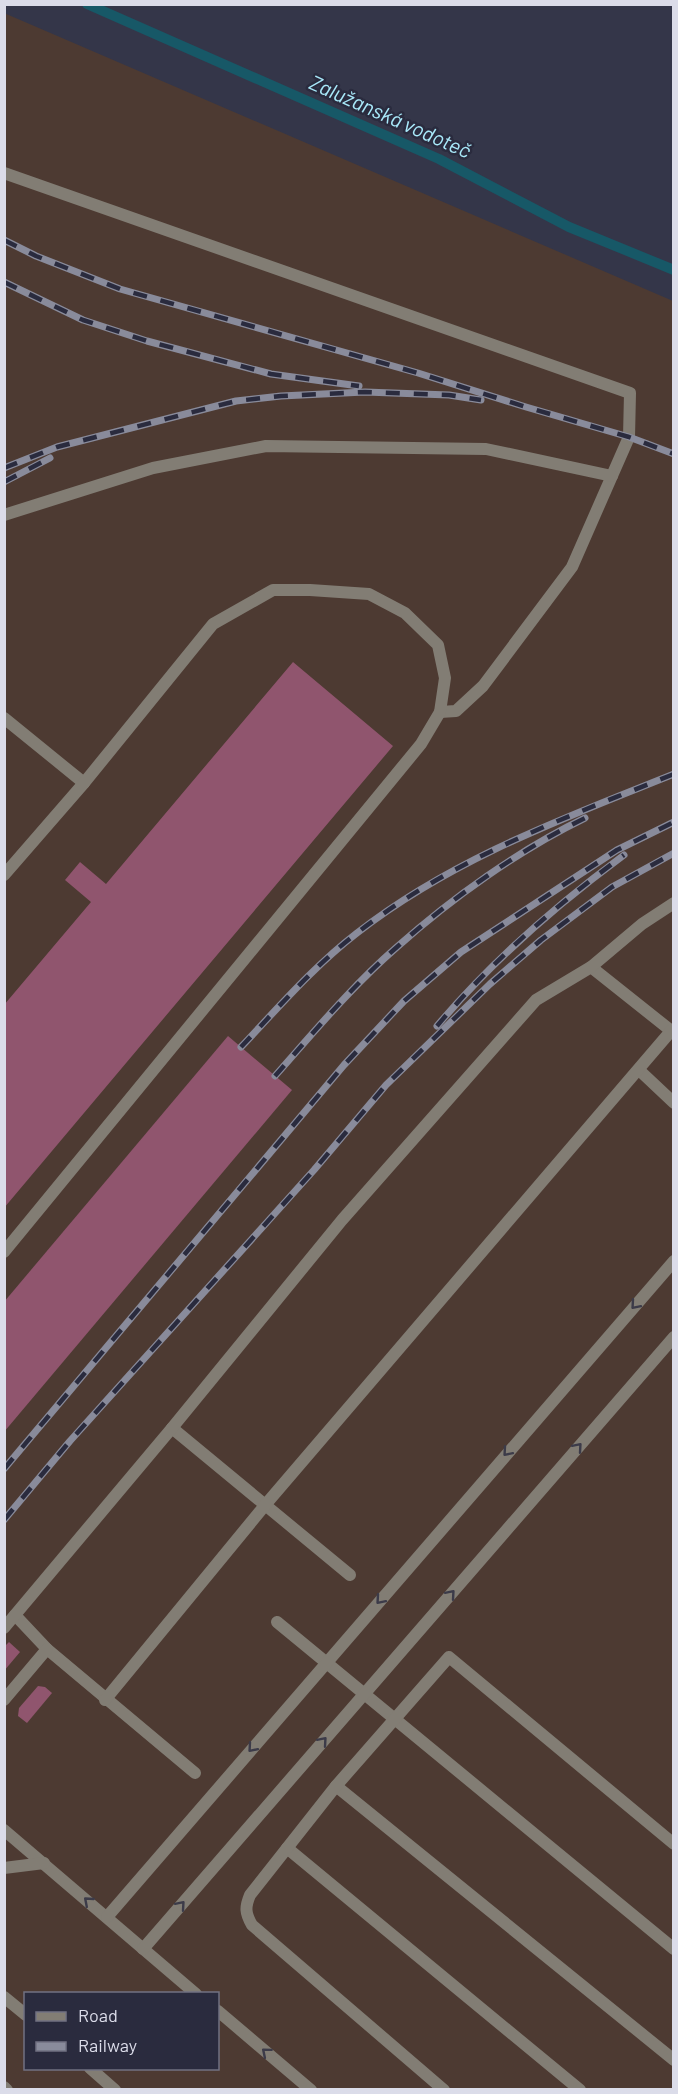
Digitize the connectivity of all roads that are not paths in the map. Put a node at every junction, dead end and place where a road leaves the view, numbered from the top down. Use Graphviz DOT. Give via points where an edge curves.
graph roads {
  1 [pos="4,173"];
  2 [pos="612,476"];
  3 [pos="4,515"];
  4 [pos="440,712"];
  5 [pos="4,718"];
  6 [pos="84,783"];
  7 [pos="4,875"];
  8 [pos="674,903"];
  9 [pos="591,968"];
  10 [pos="672,1032"];
  11 [pos="639,1070"];
  12 [pos="674,1102"];
  13 [pos="4,1252"];
  14 [pos="674,1261"];
  15 [pos="674,1337"];
  16 [pos="172,1428"];
  17 [pos="266,1504"];
  18 [pos="350,1575"];
  19 [pos="15,1615"];
  20 [pos="277,1622"];
  21 [pos="4,1628"];
  22 [pos="47,1649"];
  23 [pos="326,1662"];
  24 [pos="364,1694"];
  25 [pos="4,1700"];
  26 [pos="105,1700"];
  27 [pos="393,1718"];
  28 [pos="195,1773"];
  29 [pos="336,1786"];
  30 [pos="4,1830"];
  31 [pos="674,1844"];
  32 [pos="287,1848"];
  33 [pos="44,1863"];
  34 [pos="4,1868"];
  35 [pos="107,1917"];
  36 [pos="674,1948"];
  37 [pos="143,1949"];
  38 [pos="194,1992"];
  39 [pos="4,1997"];
  40 [pos="219,2012"];
  41 [pos="24,2013"];
  42 [pos="674,2060"];
  43 [pos="92,2070"];
  44 [pos="115,2090"];
  45 [pos="311,2090"];
  46 [pos="444,2090"];
  47 [pos="580,2090"];
  1 -- 2 [label="street" via="630,393 629,437"];
  2 -- 3 [label="street" via="486,449 266,446 153,468"];
  2 -- 4 [label="street" via="572,567 483,686 456,711"];
  4 -- 6 [label="street" via="445,678 438,645 405,614 369,594 273,590 213,624"];
  4 -- 13 [label="street" via="421,744"];
  5 -- 6 [label="street"];
  6 -- 7 [label="street"];
  8 -- 9 [label="street" via="642,924"];
  9 -- 10 [label="street"];
  9 -- 16 [label="street" via="536,1000 342,1220"];
  10 -- 11 [label="street"];
  11 -- 12 [label="street"];
  11 -- 17 [label="street"];
  14 -- 23 [label="street, one-way"];
  24 -- 15 [label="street, one-way"];
  16 -- 17 [label="street"];
  16 -- 19 [label="street"];
  17 -- 18 [label="street"];
  17 -- 26 [label="street"];
  19 -- 21 [label="street"];
  19 -- 22 [label="street"];
  20 -- 23 [label="street"];
  22 -- 25 [label="street"];
  22 -- 26 [label="street"];
  23 -- 24 [label="street"];
  23 -- 35 [label="street, one-way"];
  24 -- 27 [label="street"];
  37 -- 24 [label="street, one-way"];
  26 -- 28 [label="street"];
  27 -- 29 [label="street"];
  27 -- 31 [label="street" via="448,1657"];
  27 -- 36 [label="street"];
  29 -- 32 [label="street"];
  29 -- 42 [label="street"];
  30 -- 33 [label="street"];
  32 -- 46 [label="street" via="250,1895 246,1915 252,1925"];
  32 -- 47 [label="street"];
  33 -- 34 [label="street"];
  35 -- 33 [label="street, one-way"];
  35 -- 37 [label="street"];
  37 -- 38 [label="street"];
  39 -- 41 [label="street"];
  45 -- 40 [label="street, one-way"];
  43 -- 44 [label="street"];
}
